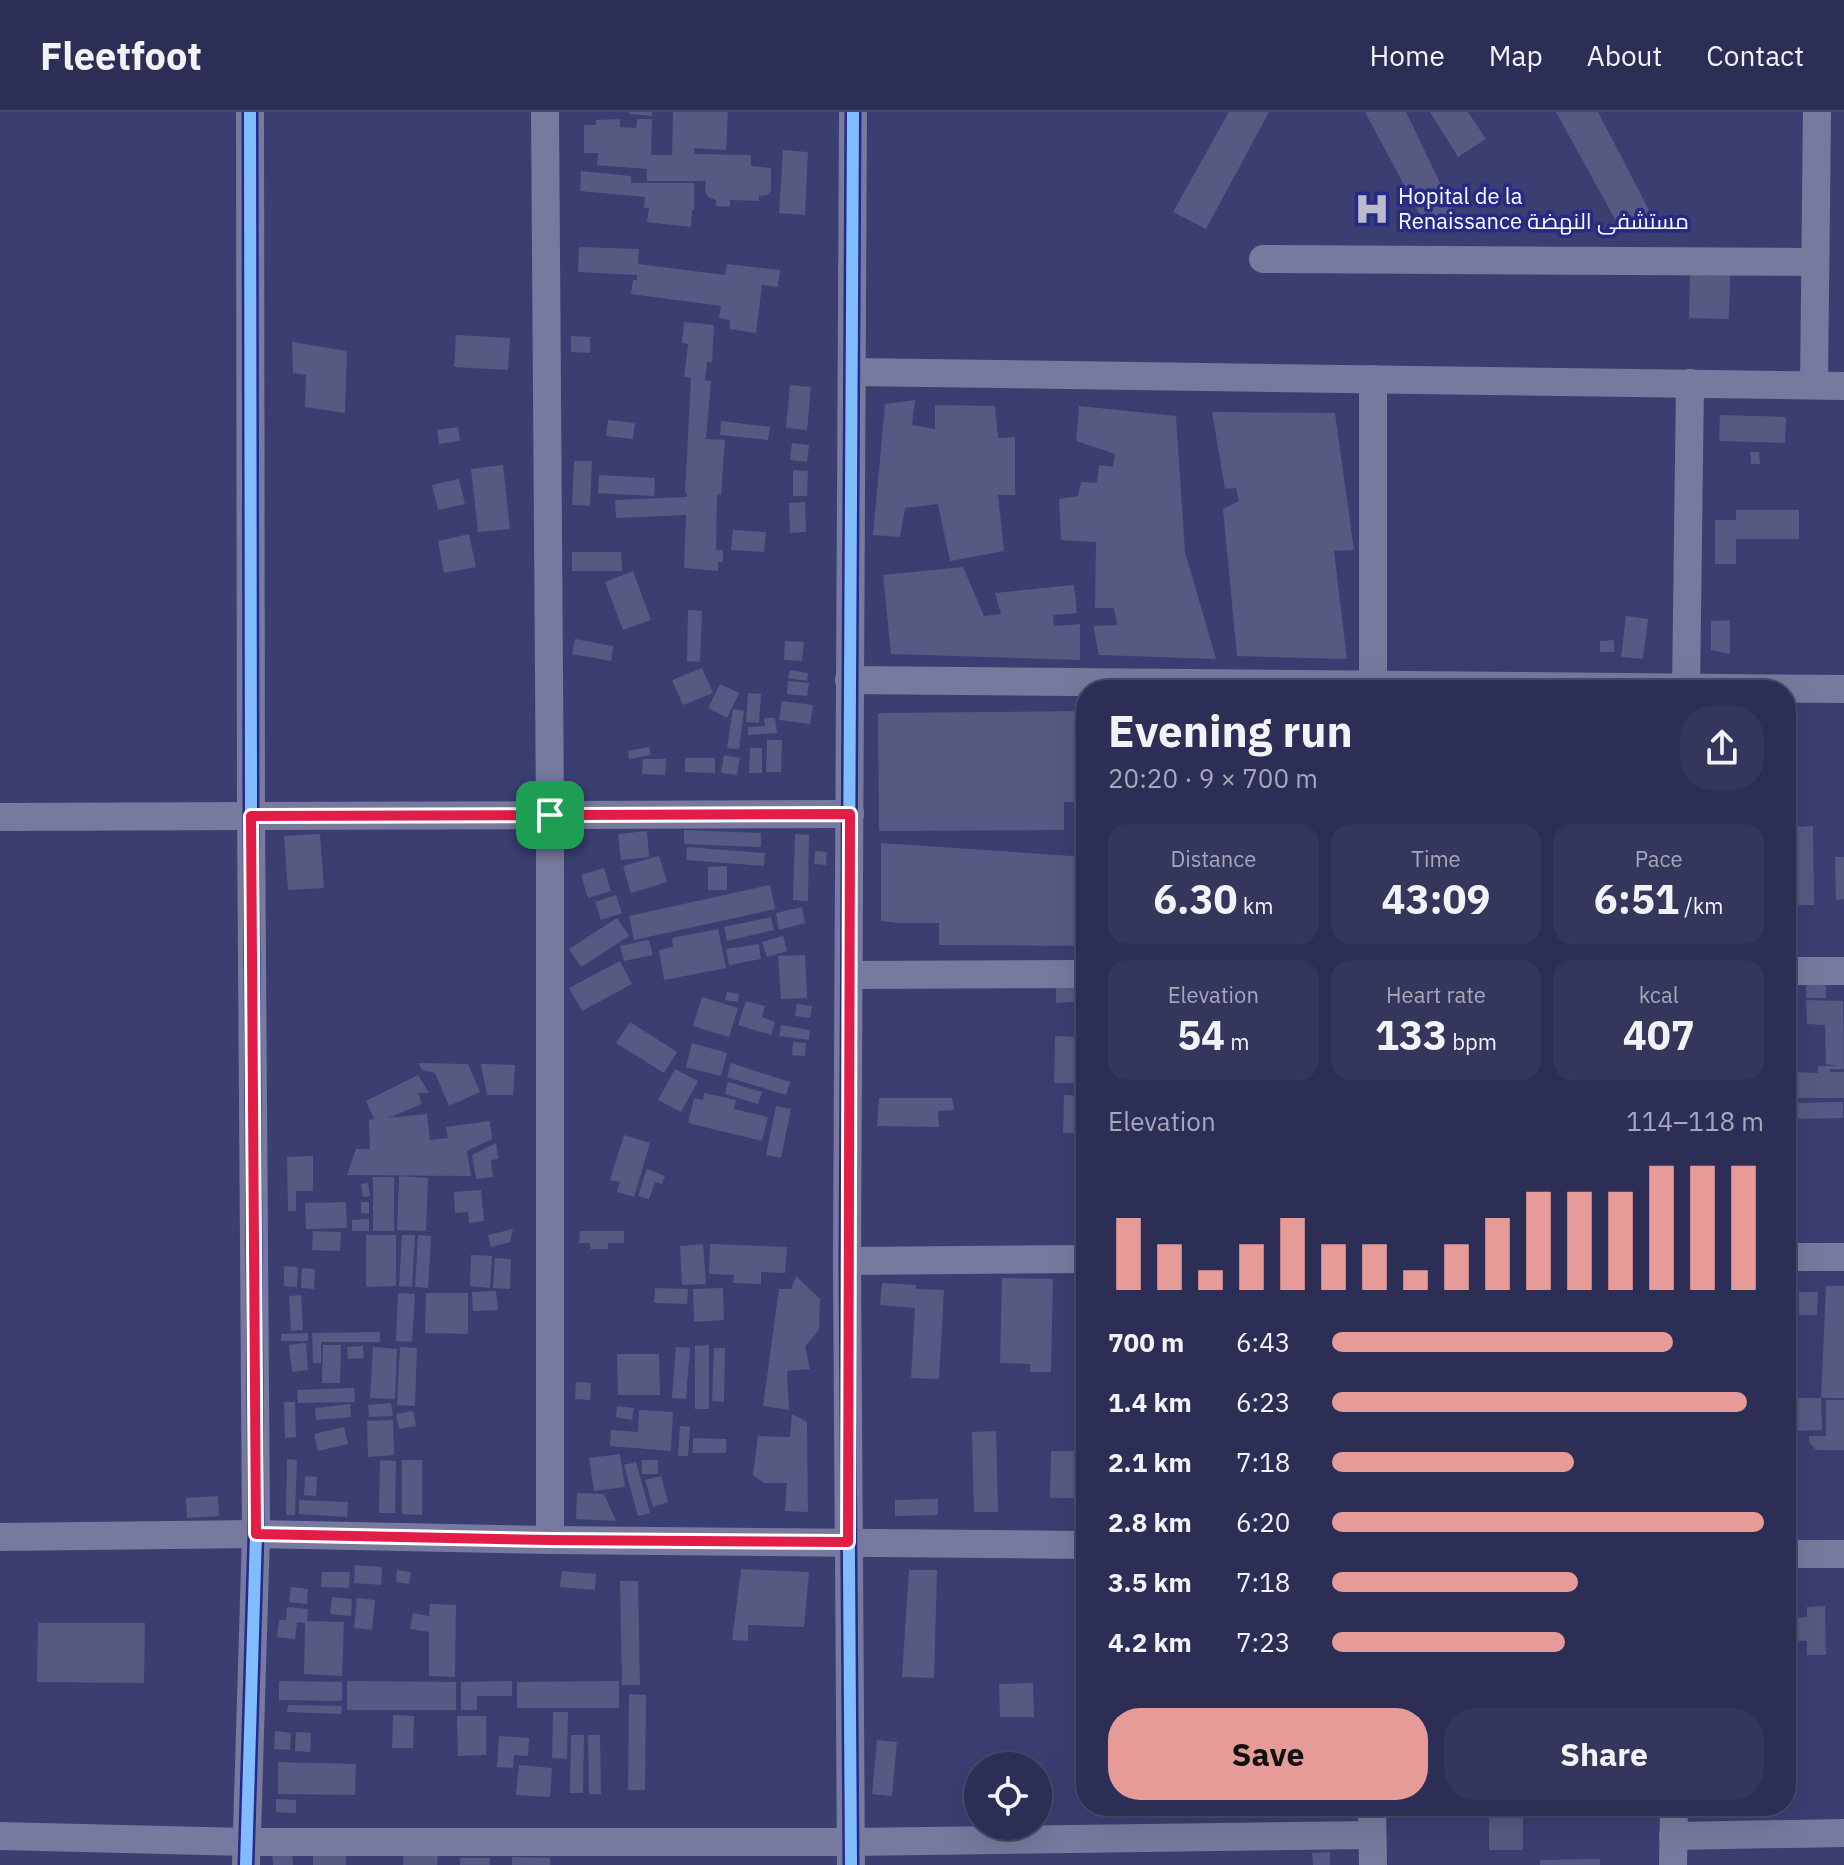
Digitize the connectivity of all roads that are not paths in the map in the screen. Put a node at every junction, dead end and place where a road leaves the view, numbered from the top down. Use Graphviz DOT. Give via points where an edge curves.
graph roads {
  1 [pos="250,112"];
  2 [pos="545,112"];
  3 [pos="853,112"];
  4 [pos="1817,112"];
  5 [pos="1263,259"];
  6 [pos="1815,262"];
  7 [pos="852,372"];
  8 [pos="1373,379"];
  9 [pos="1690,383"];
  10 [pos="1814,385"];
  11 [pos="1844,386"];
  12 [pos="849,680"];
  13 [pos="1373,680"];
  14 [pos="1686,680"];
  15 [pos="1076,683"];
  16 [pos="1796,689"];
  17 [pos="1844,689"];
  18 [pos="850,814"];
  19 [pos="550,815"];
  20 [pos="251,816"];
  21 [pos="0,817"];
  22 [pos="1796,971"];
  23 [pos="1844,971"];
  24 [pos="1076,974"];
  25 [pos="849,975"];
  26 [pos="1796,1257"];
  27 [pos="1844,1257"];
  28 [pos="1076,1259"];
  29 [pos="847,1261"];
  30 [pos="256,1534"];
  31 [pos="0,1537"];
  32 [pos="550,1540"];
  33 [pos="848,1542"];
  34 [pos="1076,1545"];
  35 [pos="1796,1554"];
  36 [pos="1844,1554"];
  37 [pos="1372,1816"];
  38 [pos="1674,1816"];
  39 [pos="1844,1833"];
  40 [pos="1372,1835"];
  41 [pos="0,1836"];
  42 [pos="1673,1836"];
  43 [pos="850,1853"];
  44 [pos="246,1854"];
  45 [pos="1373,1865"];
  46 [pos="1673,1865"];
  1 -- 20 [label="street"];
  2 -- 19 [label="street"];
  3 -- 7 [label="street"];
  4 -- 6 [label="street"];
  5 -- 6 [label="street"];
  6 -- 10 [label="street"];
  7 -- 8 [label="street"];
  7 -- 12 [label="street"];
  8 -- 9 [label="street"];
  8 -- 13 [label="street"];
  9 -- 10 [label="street"];
  9 -- 14 [label="street"];
  10 -- 11 [label="street"];
  12 -- 15 [label="street"];
  12 -- 18 [label="street"];
  16 -- 17 [label="street"];
  18 -- 19 [label="street"];
  18 -- 25 [label="street"];
  19 -- 20 [label="street"];
  19 -- 32 [label="street"];
  20 -- 21 [label="street"];
  20 -- 30 [label="street"];
  22 -- 23 [label="street"];
  24 -- 25 [label="street"];
  25 -- 29 [label="street"];
  26 -- 27 [label="street"];
  28 -- 29 [label="street"];
  29 -- 33 [label="street"];
  30 -- 31 [label="street"];
  30 -- 32 [label="street"];
  30 -- 44 [label="street"];
  32 -- 33 [label="street"];
  33 -- 34 [label="street"];
  33 -- 43 [label="street"];
  35 -- 36 [label="street"];
  37 -- 40 [label="street"];
  38 -- 42 [label="street"];
  39 -- 42 [label="street"];
  40 -- 43 [label="street"];
  40 -- 45 [label="street"];
  41 -- 44 [label="street"];
  42 -- 46 [label="street"];
  43 -- 44 [label="street"];
}
